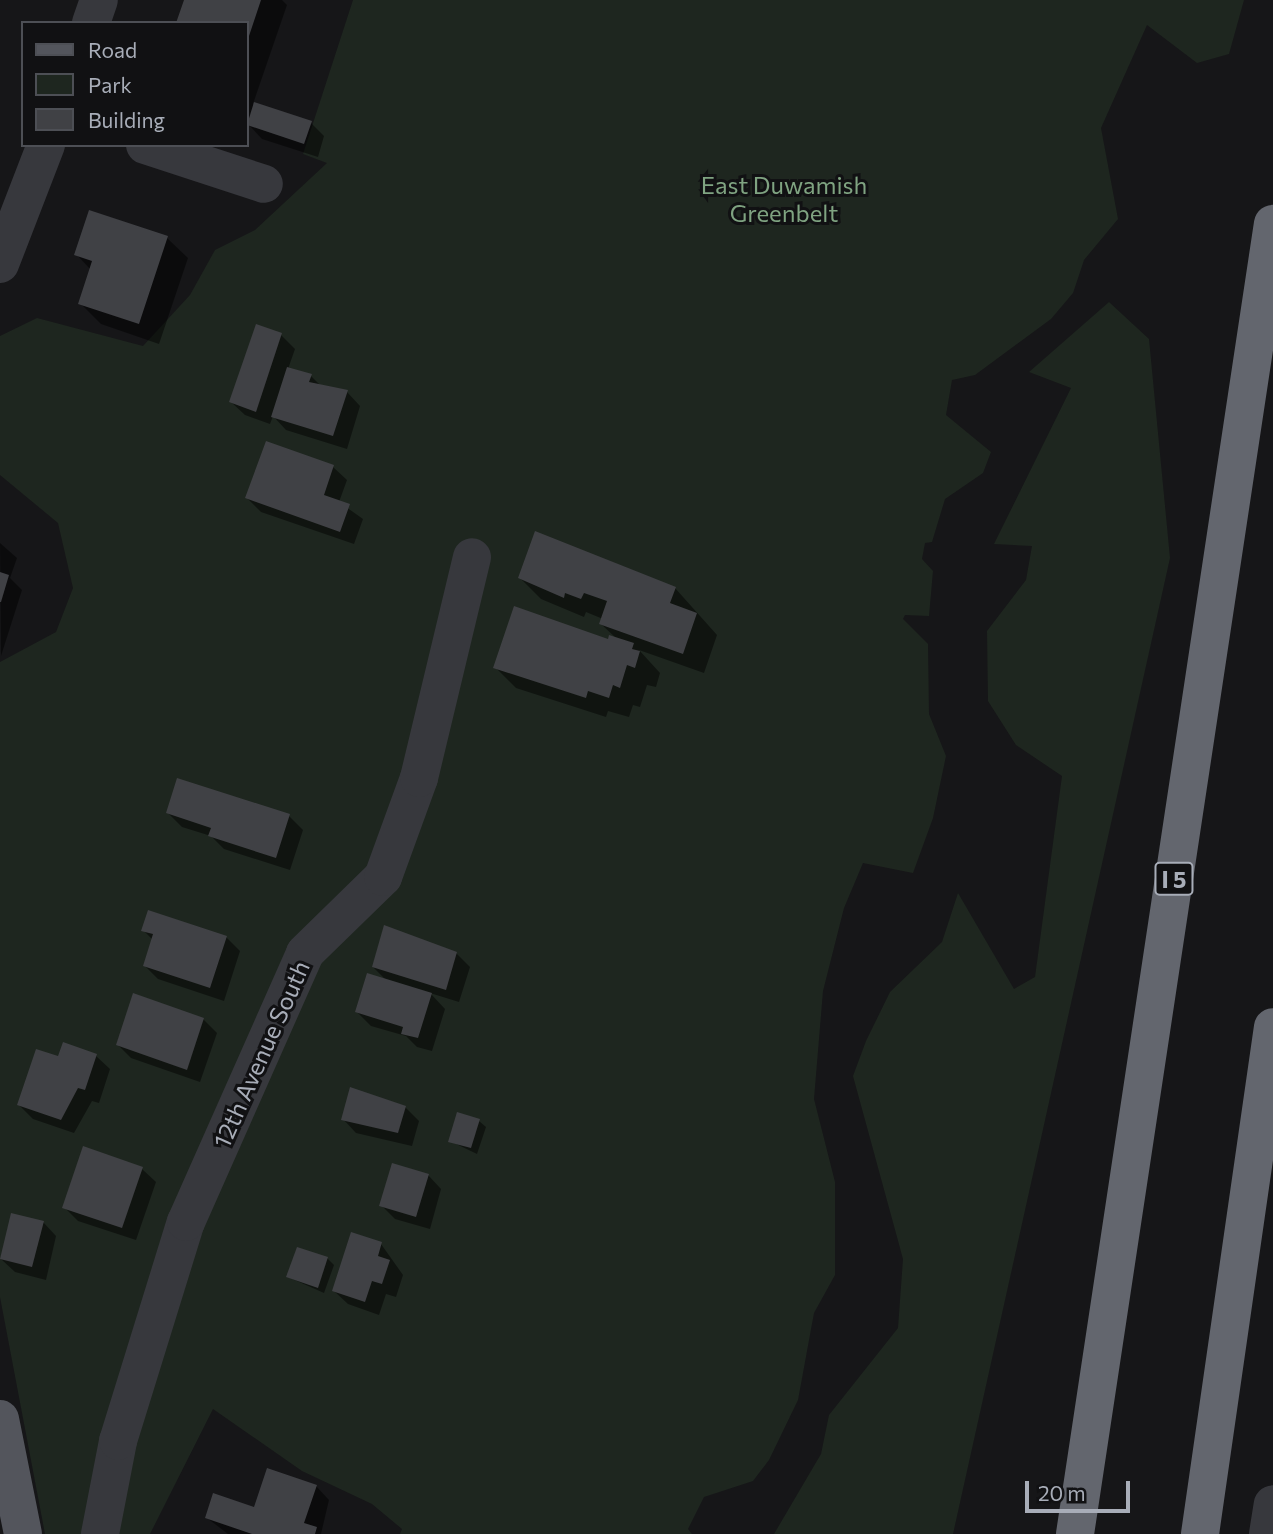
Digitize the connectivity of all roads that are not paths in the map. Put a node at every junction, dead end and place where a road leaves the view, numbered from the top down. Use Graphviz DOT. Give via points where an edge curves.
graph roads {
  1 [pos="99,0"];
  2 [pos="92,21"];
  3 [pos="45,147"];
  4 [pos="151,147"];
  5 [pos="264,184"];
  6 [pos="1273,224"];
  7 [pos="0,264"];
  8 [pos="472,557"];
  9 [pos="1273,1027"];
  10 [pos="0,1419"];
  11 [pos="1273,1504"];
  12 [pos="23,1534"];
  13 [pos="100,1534"];
  14 [pos="1075,1534"];
  15 [pos="1200,1534"];
  16 [pos="1268,1534"];
  1 -- 2 [label="street"];
  3 -- 7 [label="street"];
  4 -- 5 [label="street"];
  6 -- 14 [label="highway, I 5"];
  8 -- 13 [label="street, 12th Avenue South" via="419,778 383,877 305,953 186,1222 118,1441"];
  9 -- 15 [label="highway"];
  10 -- 12 [label="main road"];
  11 -- 16 [label="street"];
}
